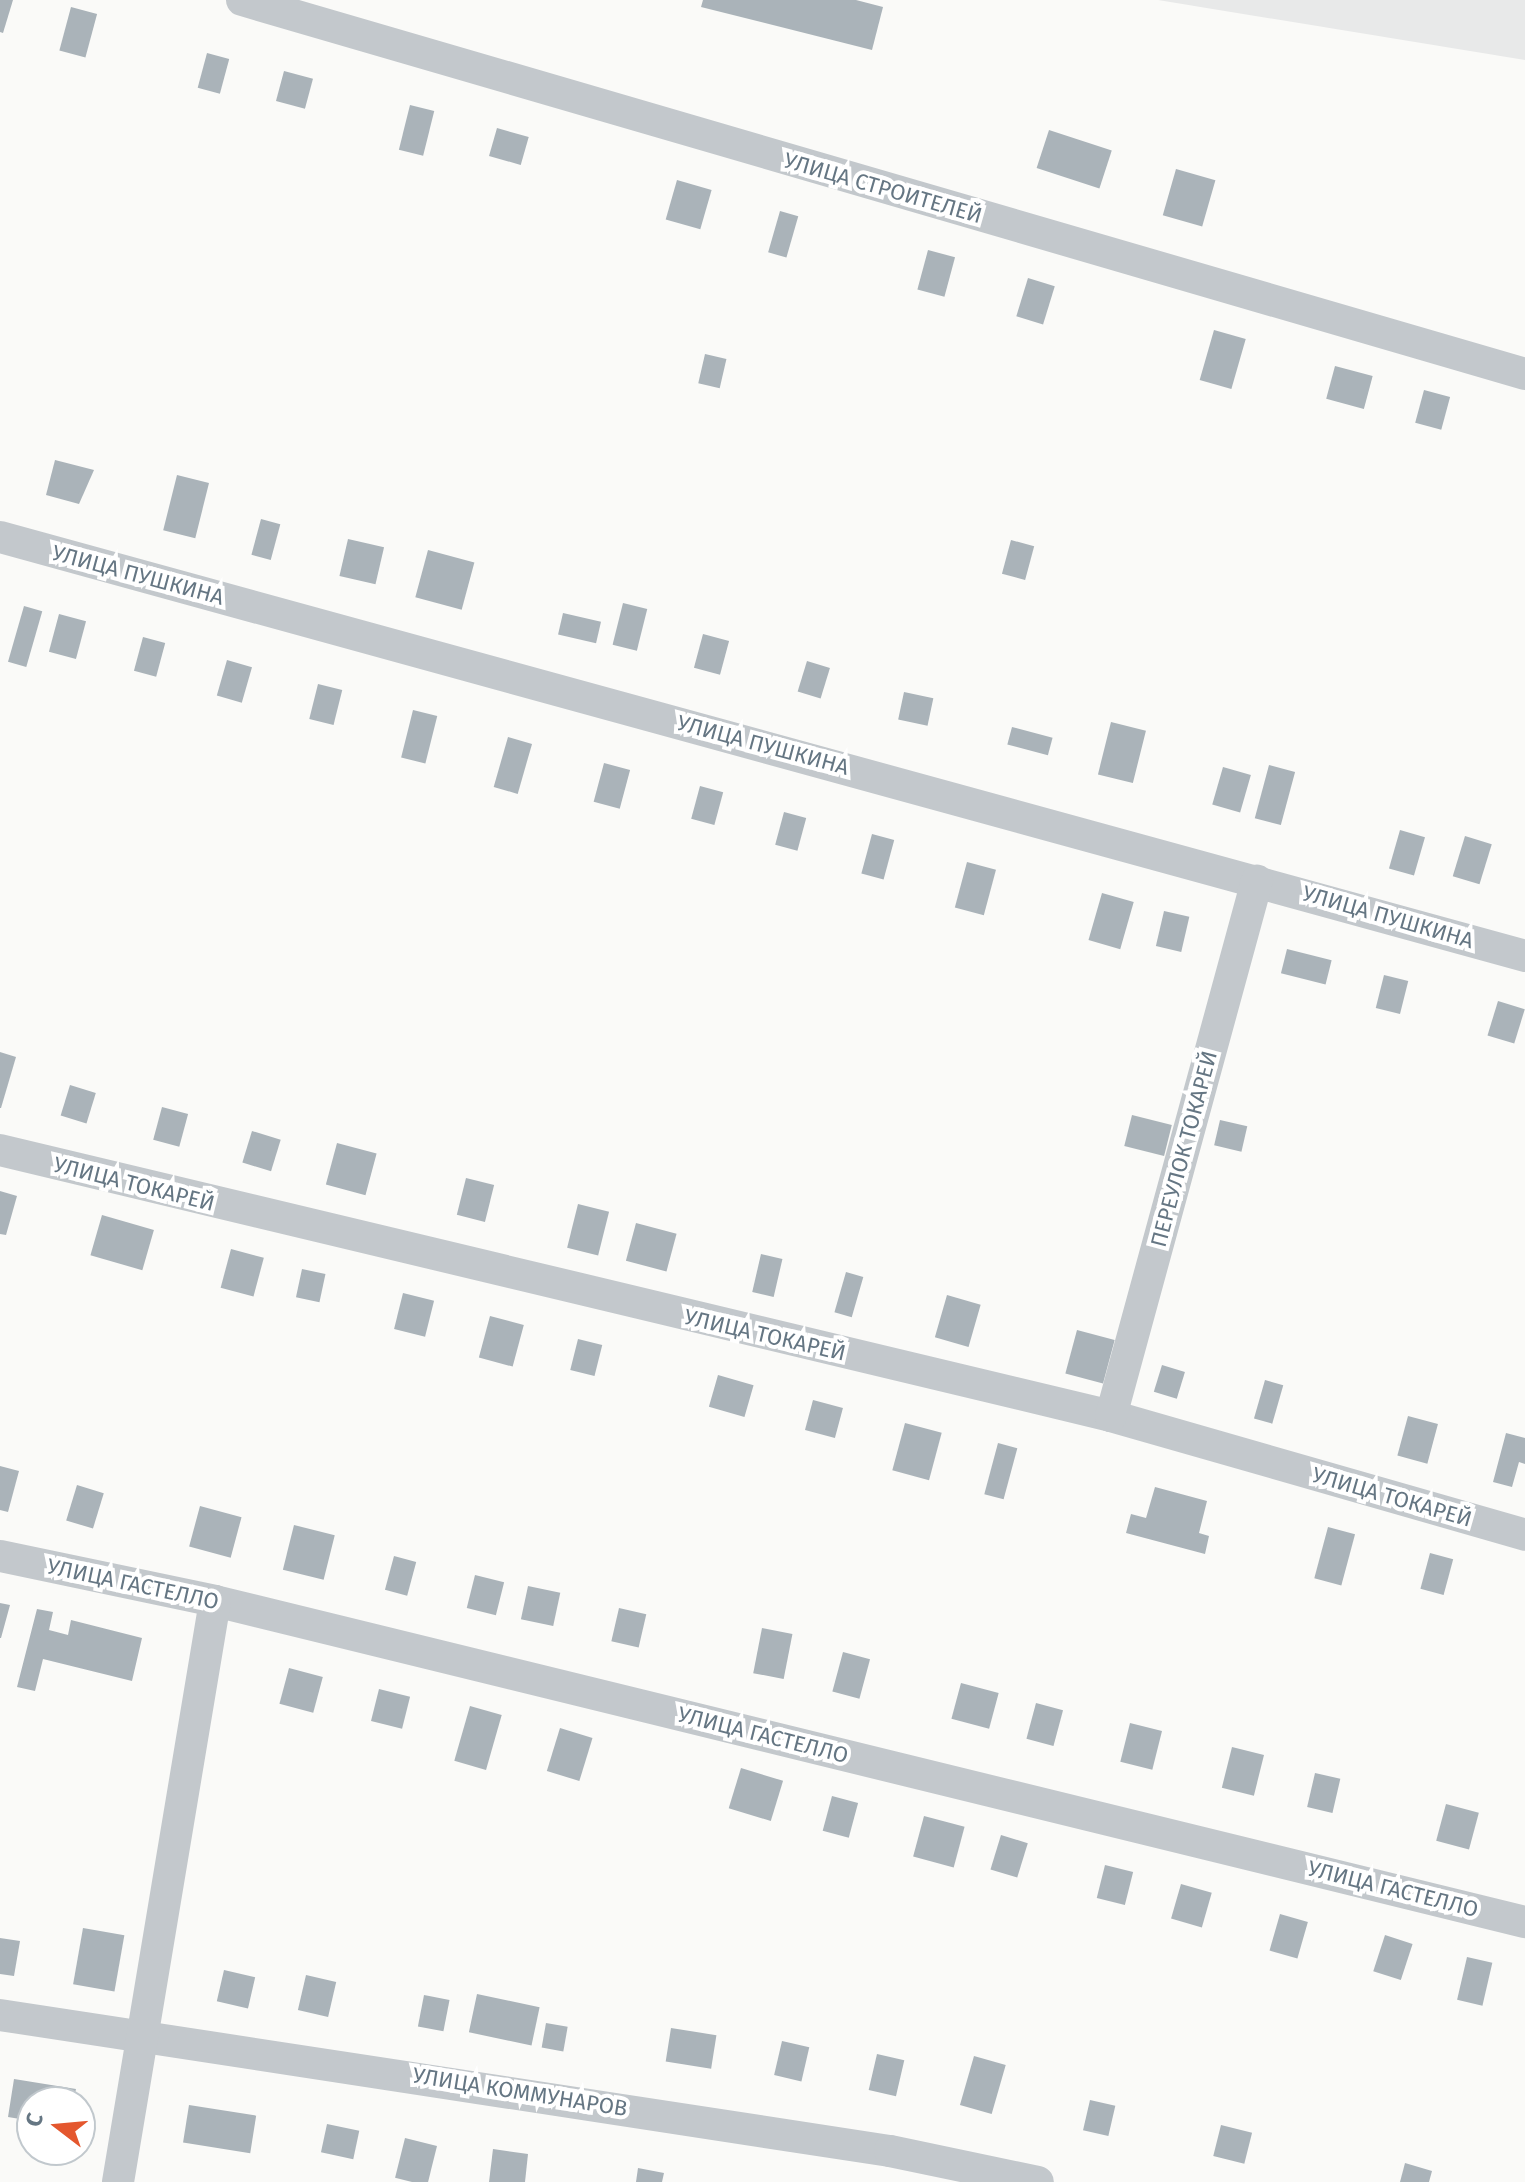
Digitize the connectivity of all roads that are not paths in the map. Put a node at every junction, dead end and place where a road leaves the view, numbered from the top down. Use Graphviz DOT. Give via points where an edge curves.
graph roads {
  1 [pos="242,0"];
  2 [pos="1525,374"];
  3 [pos="0,537"];
  4 [pos="1257,881"];
  5 [pos="1525,956"];
  6 [pos="0,1150"];
  7 [pos="1111,1416"];
  8 [pos="1525,1535"];
  9 [pos="0,1556"];
  10 [pos="215,1601"];
  11 [pos="1525,1922"];
  12 [pos="0,2015"];
  13 [pos="138,2031"];
  14 [pos="118,2182"];
  15 [pos="1038,2182"];
  1 -- 2 [label="street, УЛИЦА СТРОИТЕЛЕЙ"];
  3 -- 4 [label="street, УЛИЦА ПУШКИНА"];
  4 -- 5 [label="street, УЛИЦА ПУШКИНА"];
  4 -- 7 [label="street, ПЕРЕУЛОК ТОКАРЕЙ"];
  6 -- 7 [label="street, УЛИЦА ТОКАРЕЙ"];
  7 -- 8 [label="street, УЛИЦА ТОКАРЕЙ"];
  9 -- 10 [label="street, УЛИЦА ГАСТЕЛЛО"];
  10 -- 11 [label="street, УЛИЦА ГАСТЕЛЛО"];
  10 -- 13 [label="street"];
  12 -- 13 [label="street, УЛИЦА КОММУНАРОВ"];
  13 -- 14 [label="street"];
  13 -- 15 [label="street, УЛИЦА КОММУНАРОВ" via="890,2151"];
}
